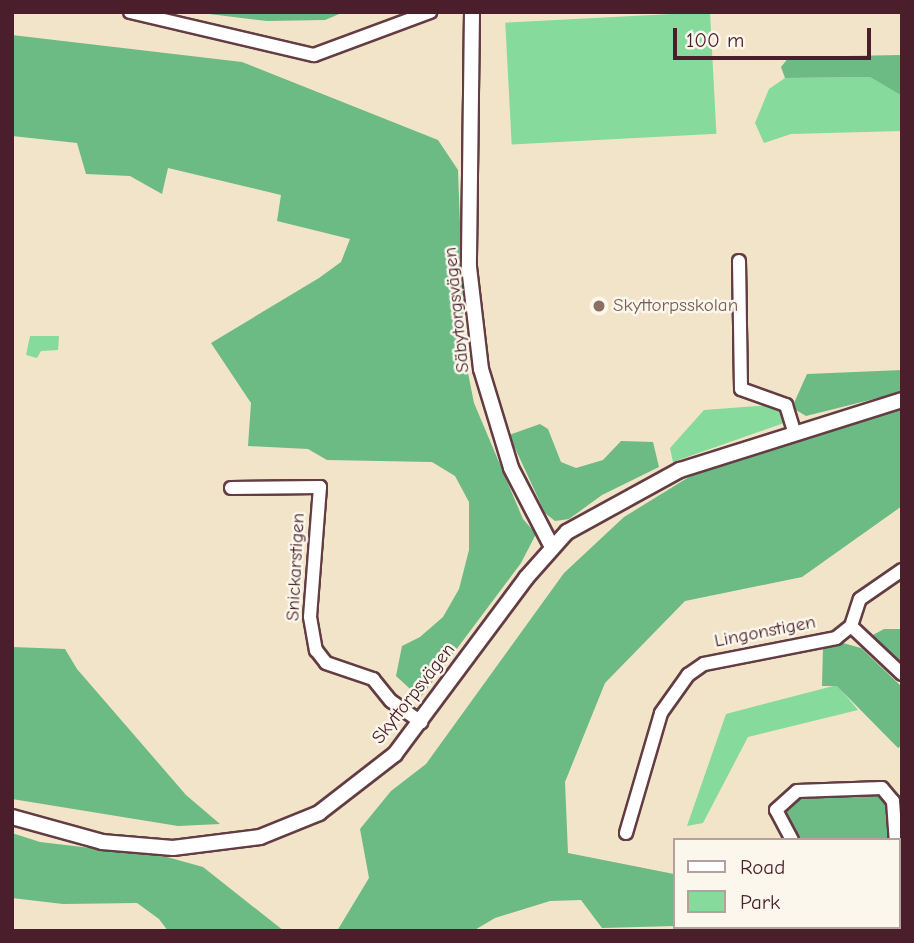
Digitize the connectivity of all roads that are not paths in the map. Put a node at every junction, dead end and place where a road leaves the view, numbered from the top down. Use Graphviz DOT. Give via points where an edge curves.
graph roads {
  1 [pos="130,12"];
  2 [pos="430,12"];
  3 [pos="472,12"];
  4 [pos="740,261"];
  5 [pos="902,400"];
  6 [pos="794,430"];
  7 [pos="231,488"];
  8 [pos="552,547"];
  9 [pos="902,570"];
  10 [pos="851,626"];
  11 [pos="902,674"];
  12 [pos="421,722"];
  13 [pos="12,817"];
  14 [pos="626,833"];
  15 [pos="791,838"];
  16 [pos="895,838"];
  1 -- 2 [label="street" via="314,55"];
  3 -- 8 [label="street, Säbytorgsvägen" via="469,267 481,369 511,468"];
  4 -- 6 [label="street" via="741,389 786,405"];
  5 -- 6 [label="street, Skyttorpsvägen"];
  6 -- 8 [label="street, Skyttorpsvägen" via="658,479 567,532"];
  7 -- 12 [label="street, Snickarstigen" via="320,487 310,617 316,650 326,663 373,680 406,714"];
  8 -- 12 [label="street, Skyttorpsvägen"];
  9 -- 10 [label="street" via="859,599"];
  10 -- 11 [label="street"];
  10 -- 14 [label="street, Lingonstigen" via="836,638 704,664 688,675 661,713"];
  12 -- 13 [label="street, Skyttorpsvägen" via="395,754 331,806 260,837 173,848 102,842"];
  15 -- 16 [label="street" via="776,810 797,791 882,788 893,801"];
}
